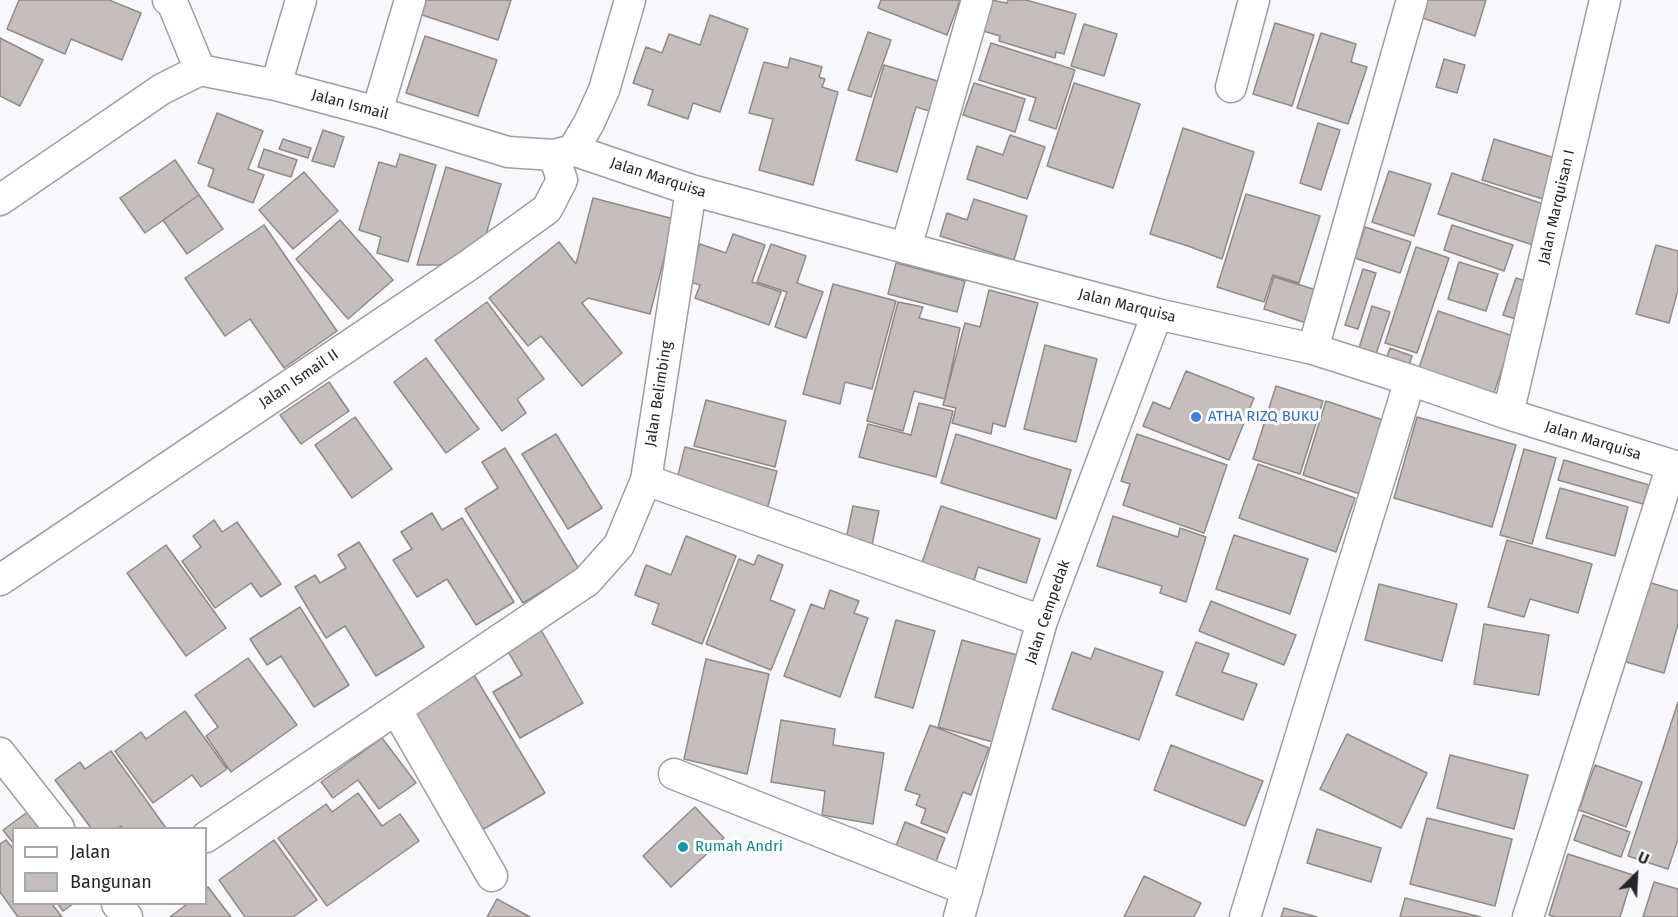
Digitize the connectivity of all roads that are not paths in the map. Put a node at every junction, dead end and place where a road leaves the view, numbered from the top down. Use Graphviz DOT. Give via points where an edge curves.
graph roads {
  1 [pos="168,0"];
  2 [pos="301,0"];
  3 [pos="410,0"];
  4 [pos="630,0"];
  5 [pos="977,0"];
  6 [pos="1254,0"];
  7 [pos="1412,0"];
  8 [pos="1605,0"];
  9 [pos="200,70"];
  10 [pos="276,85"];
  11 [pos="1231,87"];
  12 [pos="378,112"];
  13 [pos="564,152"];
  14 [pos="691,190"];
  15 [pos="0,200"];
  16 [pos="906,248"];
  17 [pos="1157,314"];
  18 [pos="1313,349"];
  19 [pos="1410,380"];
  20 [pos="1508,414"];
  21 [pos="1675,466"];
  22 [pos="646,480"];
  23 [pos="0,580"];
  24 [pos="1042,621"];
  25 [pos="396,709"];
  26 [pos="0,753"];
  27 [pos="674,774"];
  28 [pos="57,827"];
  29 [pos="207,836"];
  30 [pos="492,876"];
  31 [pos="963,904"];
  32 [pos="1245,917"];
  33 [pos="1528,917"];
  1 -- 9 [label="street"];
  2 -- 10 [label="street"];
  3 -- 12 [label="street"];
  4 -- 13 [label="street" via="604,90 589,123"];
  5 -- 16 [label="street"];
  6 -- 11 [label="street"];
  7 -- 18 [label="street"];
  8 -- 20 [label="street, Jalan Marquisan I"];
  9 -- 10 [label="street, Jalan Ismail"];
  9 -- 15 [label="street" via="162,89"];
  10 -- 12 [label="street, Jalan Ismail"];
  12 -- 13 [label="street, Jalan Ismail" via="508,152"];
  13 -- 14 [label="street, Jalan Marquisa"];
  13 -- 23 [label="street, Jalan Ismail II" via="562,180 547,209 469,266"];
  14 -- 16 [label="street, Jalan Marquisa"];
  14 -- 22 [label="street, Jalan Belimbing"];
  16 -- 17 [label="street, Jalan Marquisa"];
  17 -- 18 [label="street, Jalan Marquisa"];
  17 -- 24 [label="street, Jalan Cempedak"];
  18 -- 19 [label="street, Jalan Marquisa"];
  19 -- 20 [label="street, Jalan Marquisa"];
  19 -- 32 [label="street"];
  20 -- 21 [label="street, Jalan Marquisa"];
  21 -- 33 [label="street"];
  22 -- 24 [label="street"];
  22 -- 25 [label="street, Jalan Belimbing" via="619,545 587,581"];
  24 -- 31 [label="street, Jalan Cempedak"];
  25 -- 29 [label="street, Jalan Belimbing"];
  25 -- 30 [label="street"];
  26 -- 28 [label="street"];
  27 -- 31 [label="street"];
}
